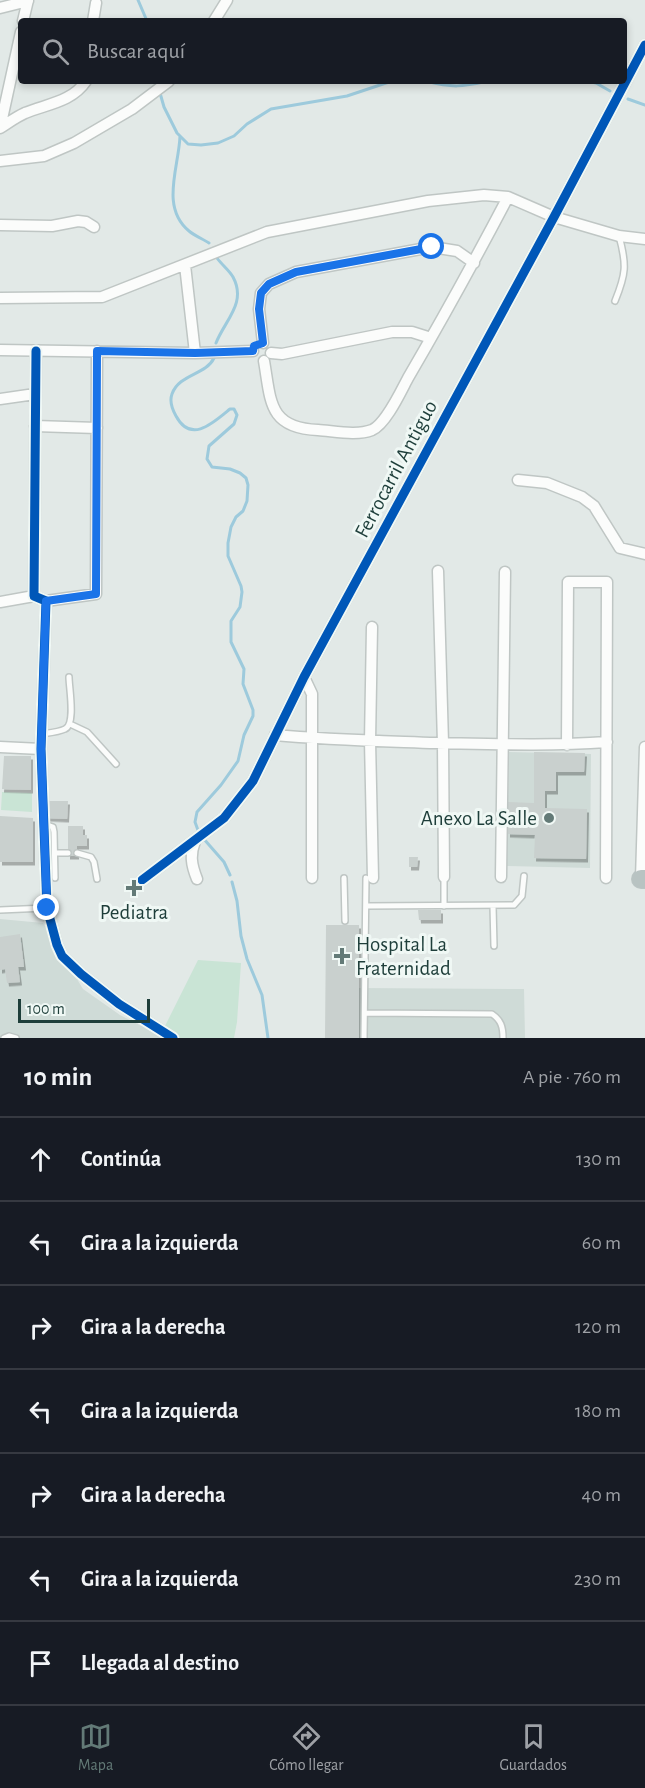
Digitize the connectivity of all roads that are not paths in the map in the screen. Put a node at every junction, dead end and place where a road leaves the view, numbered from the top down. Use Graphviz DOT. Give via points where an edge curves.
graph roads {
  1 [pos="227,0"];
  2 [pos="28,1"];
  3 [pos="96,3"];
  4 [pos="0,8"];
  5 [pos="24,18"];
  6 [pos="94,18"];
  7 [pos="216,18"];
  8 [pos="645,45"];
  9 [pos="18,46"];
  10 [pos="627,79"];
  11 [pos="84,84"];
  12 [pos="165,84"];
  13 [pos="624,84"];
  14 [pos="0,128"];
  15 [pos="0,161"];
  16 [pos="508,197"];
  17 [pos="554,217"];
  18 [pos="0,225"];
  19 [pos="94,227"];
  20 [pos="620,236"];
  21 [pos="645,239"];
  22 [pos="474,262"];
  23 [pos="185,264"];
  24 [pos="0,298"];
  25 [pos="615,301"];
  26 [pos="431,338"];
  27 [pos="263,343"];
  28 [pos="0,350"];
  29 [pos="36,351"];
  30 [pos="97,351"];
  31 [pos="253,351"];
  32 [pos="195,353"];
  33 [pos="268,357"];
  34 [pos="35,394"];
  35 [pos="0,399"];
  36 [pos="34,426"];
  37 [pos="97,428"];
  38 [pos="518,480"];
  39 [pos="645,554"];
  40 [pos="438,572"];
  41 [pos="505,572"];
  42 [pos="34,596"];
  43 [pos="46,601"];
  44 [pos="0,602"];
  45 [pos="372,627"];
  46 [pos="69,677"];
  47 [pos="304,677"];
  48 [pos="70,724"];
  49 [pos="41,734"];
  50 [pos="275,735"];
  51 [pos="313,739"];
  52 [pos="370,741"];
  53 [pos="607,742"];
  54 [pos="443,743"];
  55 [pos="502,744"];
  56 [pos="567,745"];
  57 [pos="0,747"];
  58 [pos="645,747"];
  59 [pos="41,749"];
  60 [pos="116,764"];
  61 [pos="44,824"];
  62 [pos="195,840"];
  63 [pos="56,853"];
  64 [pos="68,853"];
  65 [pos="77,853"];
  66 [pos="524,876"];
  67 [pos="444,877"];
  68 [pos="501,877"];
  69 [pos="55,878"];
  70 [pos="312,878"];
  71 [pos="345,878"];
  72 [pos="369,878"];
  73 [pos="606,878"];
  74 [pos="97,879"];
  75 [pos="197,879"];
  76 [pos="643,879"];
  77 [pos="142,880"];
  78 [pos="366,906"];
  79 [pos="444,906"];
  80 [pos="493,906"];
  81 [pos="47,908"];
  82 [pos="0,910"];
  83 [pos="345,921"];
  84 [pos="494,946"];
  85 [pos="365,1013"];
  86 [pos="4,1038"];
  87 [pos="16,1038"];
  88 [pos="173,1038"];
  89 [pos="364,1038"];
  90 [pos="503,1038"];
  1 -- 7 [label="street"];
  2 -- 4 [label="street"];
  2 -- 5 [label="street"];
  3 -- 6 [label="street"];
  8 -- 10 [label="street, Ferrocarril Antiguo"];
  9 -- 14 [label="street"];
  11 -- 14 [label="street" via="66,98 23,114"];
  12 -- 15 [label="street" via="103,126 54,152"];
  13 -- 17 [label="street, Ferrocarril Antiguo"];
  16 -- 17 [label="street"];
  16 -- 22 [label="street"];
  16 -- 23 [label="street" via="484,195 428,201 267,232"];
  17 -- 20 [label="street"];
  17 -- 47 [label="street, Ferrocarril Antiguo"];
  18 -- 19 [label="street" via="52,226 78,221"];
  20 -- 21 [label="street"];
  20 -- 25 [label="lane" via="626,259 624,280"];
  22 -- 26 [label="street"];
  22 -- 27 [label="street" via="457,251 432,247 296,272 269,284 261,293"];
  23 -- 24 [label="street" via="102,297"];
  23 -- 32 [label="street"];
  26 -- 33 [label="street" via="412,332 392,332"];
  26 -- 33 [label="street" via="380,424 361,432 306,430 280,419 272,404"];
  27 -- 31 [label="street" via="254,346"];
  27 -- 33 [label="street" via="270,348"];
  28 -- 29 [label="street"];
  29 -- 30 [label="street"];
  29 -- 34 [label="street"];
  30 -- 32 [label="street"];
  30 -- 37 [label="street"];
  31 -- 32 [label="street"];
  31 -- 33 [label="street" via="258,360"];
  34 -- 35 [label="street"];
  34 -- 36 [label="street"];
  36 -- 37 [label="street"];
  36 -- 42 [label="street"];
  37 -- 43 [label="street" via="96,594"];
  38 -- 39 [label="street" via="547,483 582,497 594,506 620,548"];
  40 -- 54 [label="street"];
  41 -- 55 [label="street"];
  42 -- 43 [label="street"];
  42 -- 44 [label="street"];
  43 -- 49 [label="street"];
  45 -- 52 [label="street"];
  46 -- 48 [label="lane"];
  47 -- 50 [label="street, Ferrocarril Antiguo"];
  47 -- 51 [label="street" via="312,694"];
  48 -- 49 [label="lane" via="65,729"];
  48 -- 60 [label="lane" via="87,732"];
  49 -- 59 [label="street"];
  50 -- 51 [label="street"];
  50 -- 62 [label="street, Ferrocarril Antiguo" via="253,781 224,818"];
  51 -- 52 [label="street"];
  51 -- 70 [label="street"];
  52 -- 54 [label="street"];
  52 -- 72 [label="street"];
  53 -- 56 [label="street"];
  53 -- 56 [label="street" via="607,582 568,582"];
  53 -- 73 [label="street"];
  54 -- 55 [label="street"];
  54 -- 67 [label="street"];
  55 -- 56 [label="street"];
  55 -- 68 [label="street"];
  57 -- 59 [label="street"];
  58 -- 76 [label="street"];
  59 -- 61 [label="street"];
  61 -- 63 [label="lane" via="53,827"];
  61 -- 81 [label="street"];
  62 -- 75 [label="street" via="190,854"];
  62 -- 77 [label="street, Ferrocarril Antiguo"];
  63 -- 64 [label="lane"];
  63 -- 69 [label="lane"];
  65 -- 74 [label="lane" via="91,857"];
  66 -- 80 [label="lane" via="522,896 514,905"];
  67 -- 79 [label="lane"];
  71 -- 83 [label="lane"];
  72 -- 78 [label="lane"];
  78 -- 79 [label="lane"];
  78 -- 85 [label="lane"];
  79 -- 80 [label="lane"];
  80 -- 84 [label="lane"];
  81 -- 82 [label="lane"];
  81 -- 88 [label="street" via="62,956 119,1004"];
  85 -- 89 [label="lane"];
  85 -- 90 [label="lane" via="492,1014 500,1019"];
  86 -- 87 [label="lane"];
}
